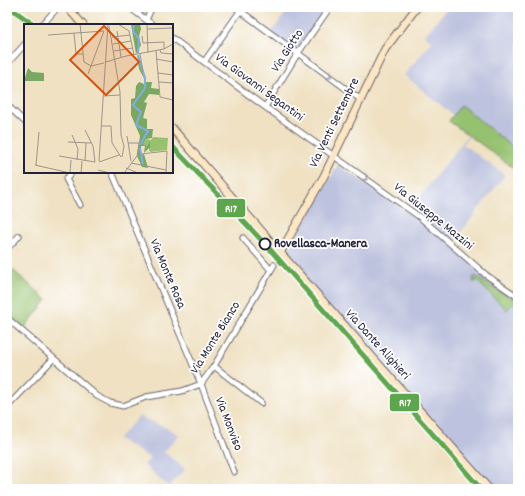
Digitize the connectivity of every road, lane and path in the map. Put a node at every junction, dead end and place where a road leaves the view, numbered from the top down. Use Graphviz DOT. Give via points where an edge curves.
graph roads {
  1 [pos="58,7"];
  2 [pos="67,7"];
  3 [pos="129,7"];
  4 [pos="152,7"];
  5 [pos="235,7"];
  6 [pos="330,7"];
  7 [pos="417,7"];
  8 [pos="242,9"];
  9 [pos="146,20"];
  10 [pos="43,24"];
  11 [pos="82,24"];
  12 [pos="152,24"];
  13 [pos="173,39"];
  14 [pos="24,45"];
  15 [pos="298,53"];
  16 [pos="204,62"];
  17 [pos="7,64"];
  18 [pos="360,99"];
  19 [pos="7,106"];
  20 [pos="265,107"];
  21 [pos="24,121"];
  22 [pos="173,129"];
  23 [pos="333,156"];
  24 [pos="71,173"];
  25 [pos="112,173"];
  26 [pos="80,205"];
  27 [pos="19,236"];
  28 [pos="243,238"];
  29 [pos="7,249"];
  30 [pos="280,253"];
  31 [pos="518,297"];
  32 [pos="7,318"];
  33 [pos="53,359"];
  34 [pos="214,366"];
  35 [pos="201,384"];
  36 [pos="261,403"];
  37 [pos="7,407"];
  38 [pos="234,472"];
  39 [pos="489,489"];
  1 -- 10 [label="street"];
  2 -- 11 [label="street"];
  3 -- 9 [label="street"];
  4 -- 9 [label="street"];
  5 -- 8 [label="street"];
  6 -- 15 [label="street, Via Giotto"];
  7 -- 18 [label="street, Via Venti Settembre" via="385,49"];
  8 -- 15 [label="street"];
  8 -- 16 [label="street"];
  9 -- 12 [label="street"];
  13 -- 16 [label="street, Via Giovanni Segantini"];
  14 -- 17 [label="street"];
  15 -- 18 [label="street, one-way"];
  15 -- 20 [label="street, Via Giotto"];
  16 -- 20 [label="street, Via Giovanni Segantini"];
  18 -- 23 [label="street, Via Venti Settembre"];
  19 -- 21 [label="street"];
  20 -- 23 [label="street, Via Giovanni Segantini"];
  22 -- 30 [label="street, Via Dante Alighieri"];
  23 -- 30 [label="street, Via Venti Settembre"];
  23 -- 31 [label="street, Via Giuseppe Mazzini, one-way" via="421,218 486,275"];
  24 -- 26 [label="street" via="66,179"];
  25 -- 35 [label="street, Via Monte Rosa"];
  27 -- 29 [label="street"];
  28 -- 34 [label="street, Via Monte Bianco" via="272,267"];
  30 -- 39 [label="street, Via Dante Alighieri"];
  32 -- 33 [label="street, Via Monte Bianco"];
  33 -- 35 [label="street, Via Monte Bianco" via="97,396 118,406"];
  33 -- 37 [label="street"];
  34 -- 35 [label="street, Via Monte Bianco"];
  34 -- 36 [label="street"];
  35 -- 38 [label="street, Via Monviso"];
}
